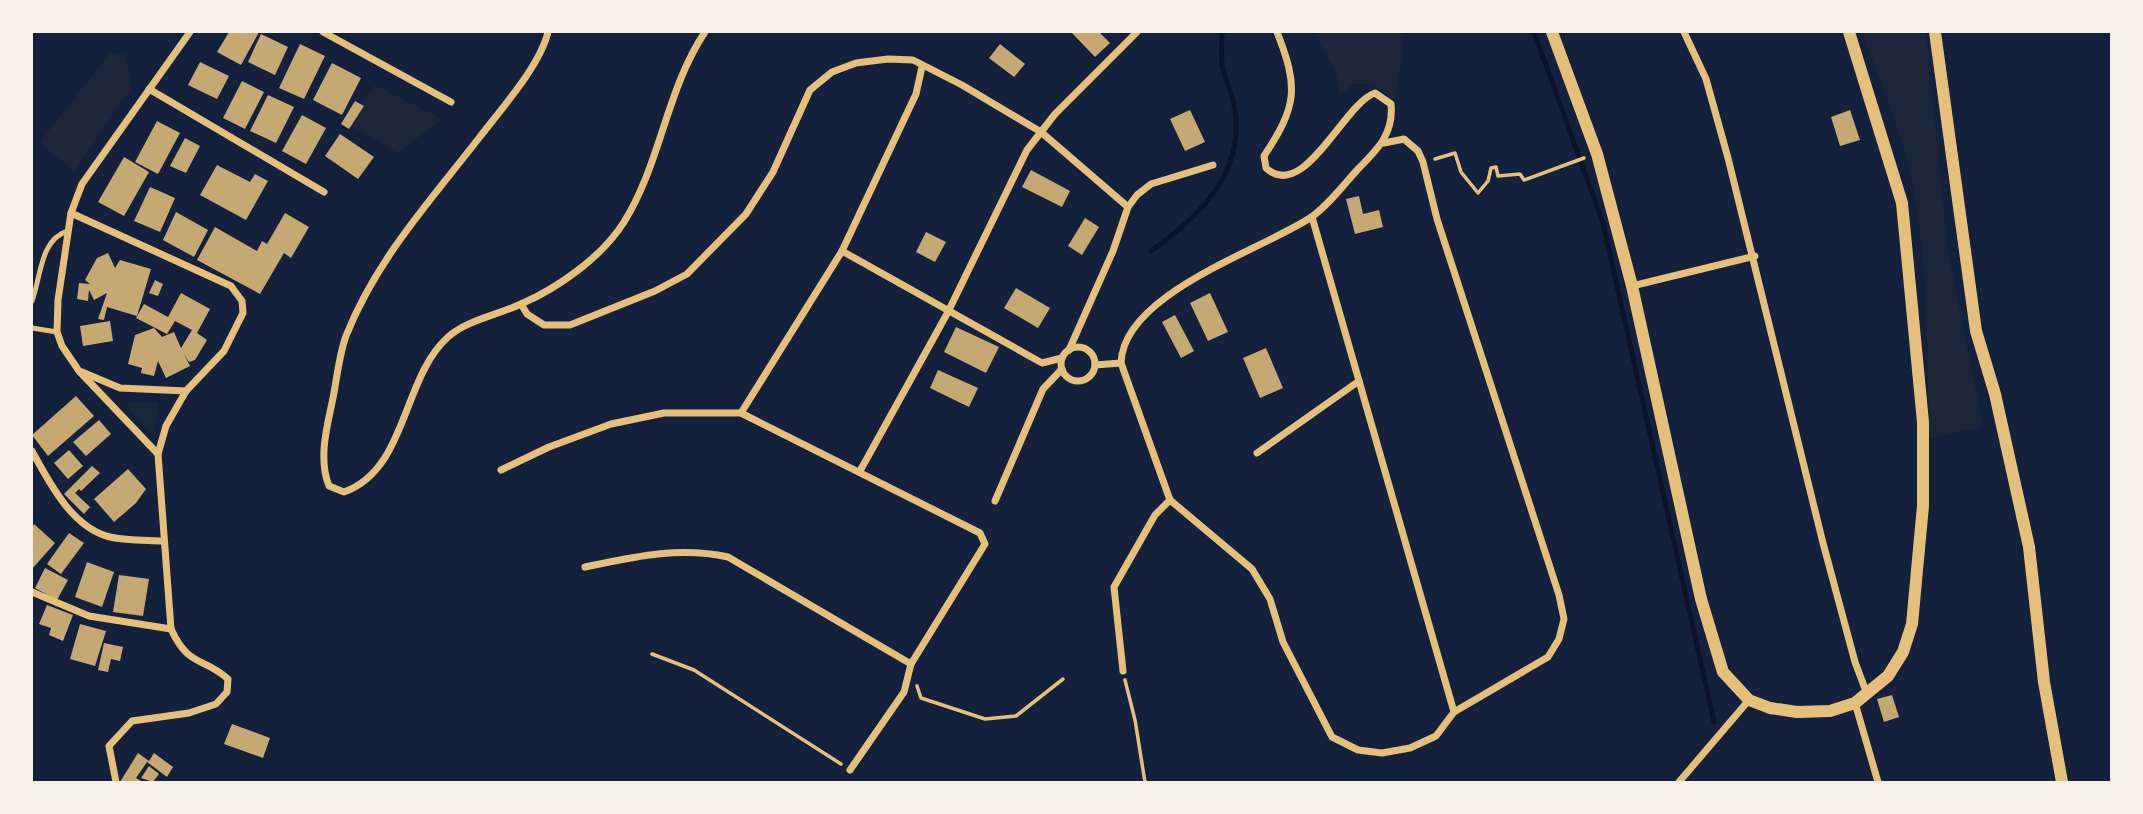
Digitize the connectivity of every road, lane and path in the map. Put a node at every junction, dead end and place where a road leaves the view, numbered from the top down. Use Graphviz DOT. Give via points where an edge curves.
graph roads {
  1 [pos="190,32"];
  2 [pos="323,32"];
  3 [pos="548,32"];
  4 [pos="705,32"];
  5 [pos="1137,32"];
  6 [pos="1277,32"];
  7 [pos="1552,32"];
  8 [pos="1684,32"];
  9 [pos="1849,32"];
  10 [pos="1935,32"];
  11 [pos="922,67"];
  12 [pos="149,89"];
  13 [pos="451,102"];
  14 [pos="1041,132"];
  15 [pos="1384,143"];
  16 [pos="1581,158"];
  17 [pos="1423,162"];
  18 [pos="1213,165"];
  19 [pos="324,191"];
  20 [pos="1128,207"];
  21 [pos="71,213"];
  22 [pos="1312,217"];
  23 [pos="68,231"];
  24 [pos="842,251"];
  25 [pos="1755,256"];
  26 [pos="1632,286"];
  27 [pos="32,301"];
  28 [pos="521,304"];
  29 [pos="948,312"];
  30 [pos="32,328"];
  31 [pos="57,332"];
  32 [pos="1069,350"];
  33 [pos="1062,358"];
  34 [pos="1121,363"];
  35 [pos="1095,365"];
  36 [pos="1062,369"];
  37 [pos="79,371"];
  38 [pos="1359,381"];
  39 [pos="186,391"];
  40 [pos="741,413"];
  41 [pos="32,452"];
  42 [pos="1257,453"];
  43 [pos="158,454"];
  44 [pos="501,470"];
  45 [pos="860,471"];
  46 [pos="1170,500"];
  47 [pos="995,501"];
  48 [pos="164,541"];
  49 [pos="585,567"];
  50 [pos="32,592"];
  51 [pos="171,629"];
  52 [pos="652,654"];
  53 [pos="911,664"];
  54 [pos="1123,671"];
  55 [pos="1063,678"];
  56 [pos="1868,694"];
  57 [pos="1749,699"];
  58 [pos="1854,703"];
  59 [pos="1454,712"];
  60 [pos="850,770"];
  61 [pos="116,782"];
  62 [pos="1145,782"];
  63 [pos="1679,782"];
  64 [pos="1878,782"];
  65 [pos="2062,782"];
  1 -- 12 [label="street"];
  2 -- 13 [label="street"];
  3 -- 28 [label="street" via="545,45 504,106 393,247 368,287 345,339 328,423 323,471 329,486 344,492 373,473 388,452 420,374 448,336"];
  4 -- 28 [label="street" via="687,58 640,191 623,223 600,252"];
  5 -- 14 [label="street"];
  6 -- 15 [label="street" via="1293,90 1284,127 1264,156 1266,168 1273,175 1287,176 1299,169 1328,144 1358,103 1376,93 1391,104"];
  7 -- 26 [label="street" via="1597,154"];
  8 -- 25 [label="street" via="1706,79"];
  9 -- 56 [label="street" via="1902,202 1923,422 1923,506 1912,624 1903,652 1888,676"];
  10 -- 65 [label="street" via="1976,331 2029,547 2044,682"];
  11 -- 14 [label="street"];
  11 -- 24 [label="street" via="921,81"];
  11 -- 28 [label="street" via="913,60 856,62 832,72 810,90 773,172 746,214 687,274 570,325 544,325"];
  12 -- 19 [label="street"];
  12 -- 21 [label="street" via="82,184"];
  14 -- 20 [label="street"];
  14 -- 29 [label="street" via="1027,150"];
  15 -- 17 [label="street" via="1404,139"];
  15 -- 22 [label="street"];
  16 -- 17 [label="path" via="1524,180 1520,174 1498,176 1496,166 1478,193 1461,172 1455,153"];
  17 -- 59 [label="street" via="1564,619 1548,657"];
  18 -- 20 [label="street" via="1151,184"];
  20 -- 32 [label="street"];
  21 -- 23 [label="street"];
  21 -- 39 [label="street" via="231,286 242,301 243,313 223,351"];
  22 -- 34 [label="street" via="1160,300 1122,347"];
  22 -- 38 [label="street"];
  23 -- 27 [label="lane" via="55,234 49,243"];
  23 -- 31 [label="street"];
  24 -- 29 [label="street"];
  24 -- 40 [label="street"];
  25 -- 26 [label="street"];
  25 -- 56 [label="street" via="1823,543"];
  26 -- 57 [label="street" via="1701,599 1723,672"];
  29 -- 33 [label="street" via="1042,363"];
  29 -- 45 [label="street"];
  30 -- 31 [label="lane"];
  31 -- 37 [label="street"];
  32 -- 33 [label="street"];
  32 -- 35 [label="street" via="1089,351"];
  33 -- 36 [label="street"];
  34 -- 35 [label="street"];
  34 -- 46 [label="street"];
  35 -- 36 [label="street" via="1083,380 1070,379"];
  36 -- 47 [label="street" via="1043,389"];
  37 -- 39 [label="street" via="120,388"];
  37 -- 43 [label="street"];
  38 -- 42 [label="street"];
  38 -- 59 [label="street"];
  39 -- 43 [label="street" via="166,426"];
  40 -- 44 [label="street" via="664,413 611,424"];
  40 -- 45 [label="street"];
  41 -- 48 [label="street" via="60,497 87,527 110,537"];
  43 -- 48 [label="street"];
  45 -- 53 [label="street" via="981,533 985,544"];
  46 -- 54 [label="street" via="1155,515 1114,587"];
  46 -- 59 [label="street" via="1252,569 1269,599 1288,653 1332,737 1358,750 1382,753 1410,748 1436,736"];
  48 -- 51 [label="street"];
  49 -- 53 [label="street" via="646,554 702,551 728,557"];
  50 -- 51 [label="street" via="89,616"];
  51 -- 61 [label="street" via="179,647 197,663 217,669 228,679 227,692 216,704 201,709 132,721 108,746"];
  52 -- 60 [label="path" via="694,670"];
  53 -- 55 [label="path" via="921,698 985,719 1016,716"];
  53 -- 60 [label="street" via="904,692"];
  54 -- 62 [label="path"];
  56 -- 58 [label="street"];
  57 -- 58 [label="street" via="1797,712 1830,711"];
  57 -- 63 [label="street"];
  58 -- 64 [label="street"];
}
